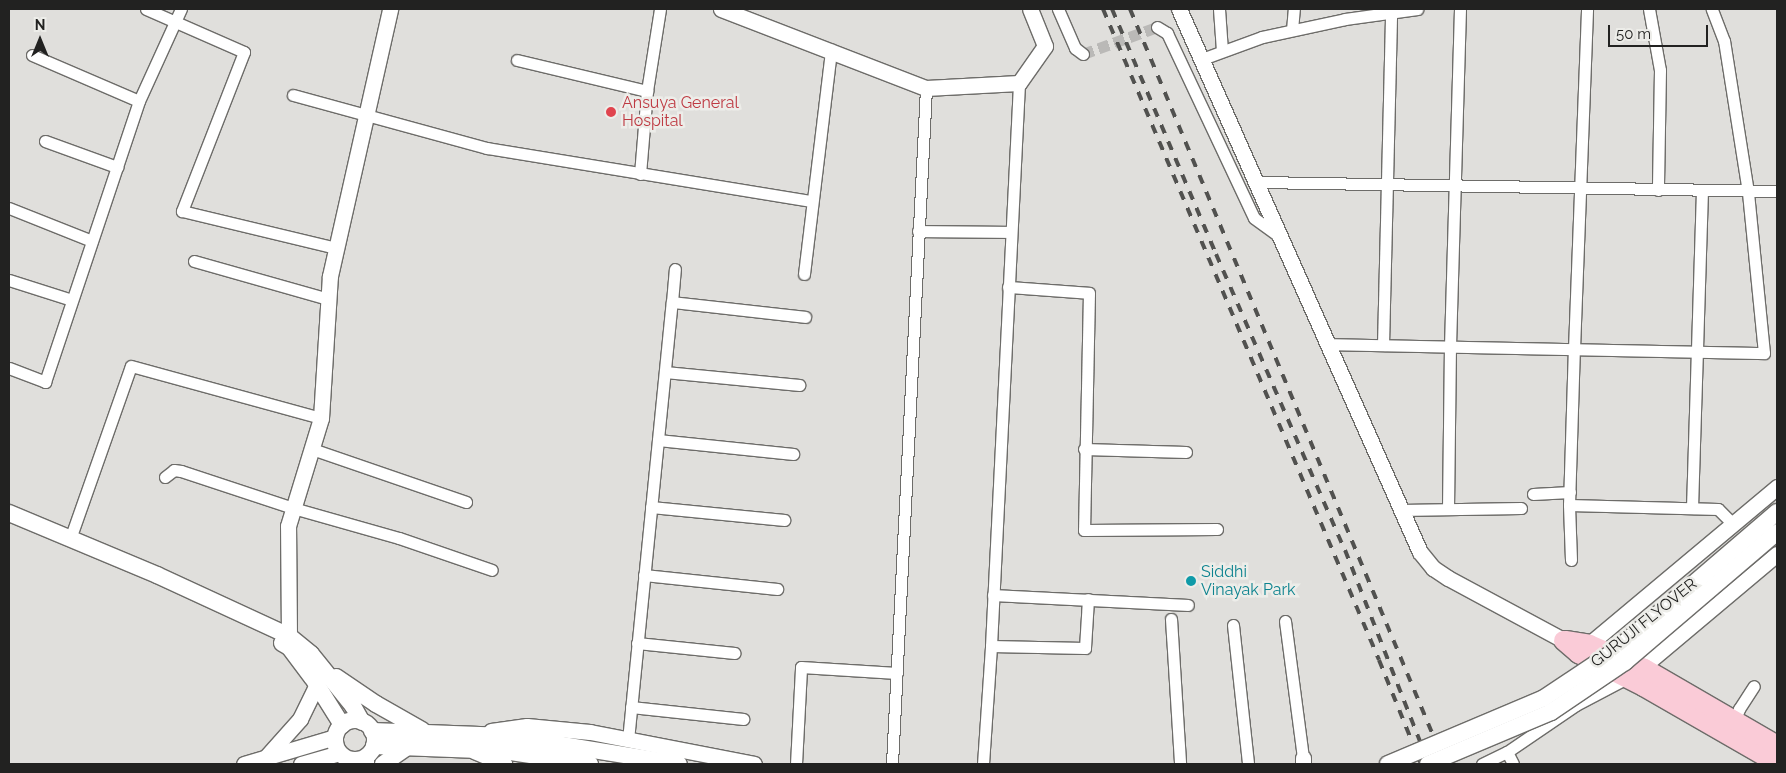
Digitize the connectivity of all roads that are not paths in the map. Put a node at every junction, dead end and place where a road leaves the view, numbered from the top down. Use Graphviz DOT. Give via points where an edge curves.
graph roads {
  1 [pos="146,9"];
  2 [pos="181,9"];
  3 [pos="390,9"];
  4 [pos="660,9"];
  5 [pos="721,9"];
  6 [pos="1030,9"];
  7 [pos="1058,9"];
  8 [pos="1179,9"];
  9 [pos="1219,9"];
  10 [pos="1294,9"];
  11 [pos="1417,9"];
  12 [pos="1460,9"];
  13 [pos="1587,9"];
  14 [pos="1649,9"];
  15 [pos="1712,9"];
  16 [pos="1391,13"];
  17 [pos="1345,14"];
  18 [pos="174,22"];
  19 [pos="1157,27"];
  20 [pos="1292,30"];
  21 [pos="831,50"];
  22 [pos="1222,51"];
  23 [pos="1083,54"];
  24 [pos="32,55"];
  25 [pos="1202,59"];
  26 [pos="517,60"];
  27 [pos="1019,83"];
  28 [pos="926,88"];
  29 [pos="647,91"];
  30 [pos="293,95"];
  31 [pos="139,101"];
  32 [pos="366,116"];
  33 [pos="45,141"];
  34 [pos="116,168"];
  35 [pos="640,174"];
  36 [pos="1258,182"];
  37 [pos="1387,185"];
  38 [pos="1456,186"];
  39 [pos="1582,189"];
  40 [pos="1658,190"];
  41 [pos="1702,191"];
  42 [pos="1777,191"];
  43 [pos="1748,192"];
  44 [pos="811,201"];
  45 [pos="9,208"];
  46 [pos="918,231"];
  47 [pos="1011,232"];
  48 [pos="1283,239"];
  49 [pos="92,241"];
  50 [pos="336,248"];
  51 [pos="194,260"];
  52 [pos="675,269"];
  53 [pos="804,274"];
  54 [pos="9,280"];
  55 [pos="1008,288"];
  56 [pos="328,299"];
  57 [pos="72,300"];
  58 [pos="672,302"];
  59 [pos="804,317"];
  60 [pos="1328,344"];
  61 [pos="1383,345"];
  62 [pos="1450,346"];
  63 [pos="1574,349"];
  64 [pos="1698,351"];
  65 [pos="9,368"];
  66 [pos="665,372"];
  67 [pos="799,385"];
  68 [pos="321,418"];
  69 [pos="658,440"];
  70 [pos="312,449"];
  71 [pos="1084,449"];
  72 [pos="1186,452"];
  73 [pos="793,454"];
  74 [pos="165,477"];
  75 [pos="1777,487"];
  76 [pos="1570,492"];
  77 [pos="1533,494"];
  78 [pos="466,502"];
  79 [pos="1570,506"];
  80 [pos="651,507"];
  81 [pos="294,508"];
  82 [pos="1521,508"];
  83 [pos="1692,508"];
  84 [pos="1448,509"];
  85 [pos="1400,510"];
  86 [pos="1777,512"];
  87 [pos="9,514"];
  88 [pos="784,520"];
  89 [pos="9,521"];
  90 [pos="1733,524"];
  91 [pos="1216,529"];
  92 [pos="1777,532"];
  93 [pos="70,539"];
  94 [pos="1777,554"];
  95 [pos="1570,560"];
  96 [pos="492,570"];
  97 [pos="644,575"];
  98 [pos="777,589"];
  99 [pos="993,595"];
  100 [pos="1088,599"];
  101 [pos="1188,605"];
  102 [pos="1171,619"];
  103 [pos="1285,621"];
  104 [pos="1233,625"];
  105 [pos="289,636"];
  106 [pos="1563,640"];
  107 [pos="637,643"];
  108 [pos="991,646"];
  109 [pos="1583,649"];
  110 [pos="734,653"];
  111 [pos="322,667"];
  112 [pos="1644,668"];
  113 [pos="897,673"];
  114 [pos="1627,678"];
  115 [pos="317,684"];
  116 [pos="1754,686"];
  117 [pos="631,707"];
  118 [pos="743,720"];
  119 [pos="1735,720"];
  120 [pos="425,732"];
  121 [pos="628,740"];
  122 [pos="470,741"];
  123 [pos="1777,745"];
  124 [pos="356,746"];
  125 [pos="407,747"];
  126 [pos="505,750"];
  127 [pos="1507,752"];
  128 [pos="266,757"];
  129 [pos="1303,761"];
  130 [pos="1777,763"];
  131 [pos="244,764"];
  132 [pos="301,764"];
  133 [pos="383,764"];
  134 [pos="590,764"];
  135 [pos="678,764"];
  136 [pos="754,764"];
  137 [pos="796,764"];
  138 [pos="892,764"];
  139 [pos="983,764"];
  140 [pos="1180,764"];
  141 [pos="1248,764"];
  142 [pos="1388,764"];
  143 [pos="1428,764"];
  144 [pos="1482,764"];
  145 [pos="1513,764"];
  1 -- 18 [label="street"];
  2 -- 18 [label="street"];
  3 -- 32 [label="street"];
  4 -- 29 [label="street"];
  5 -- 21 [label="street"];
  6 -- 27 [label="street" via="1045,46"];
  7 -- 23 [label="street" via="1074,48"];
  8 -- 25 [label="street"];
  9 -- 22 [label="street"];
  10 -- 20 [label="street"];
  11 -- 16 [label="street"];
  12 -- 38 [label="street"];
  13 -- 39 [label="street"];
  14 -- 40 [label="street" via="1660,70"];
  15 -- 43 [label="street" via="1724,42"];
  16 -- 17 [label="street"];
  16 -- 37 [label="street"];
  17 -- 20 [label="street"];
  18 -- 31 [label="street"];
  18 -- 50 [label="street" via="244,52 182,211"];
  19 -- 48 [label="street" via="1167,33 1254,218"];
  20 -- 22 [label="street"];
  21 -- 28 [label="street"];
  21 -- 44 [label="street"];
  22 -- 25 [label="street"];
  24 -- 31 [label="street"];
  25 -- 36 [label="street"];
  26 -- 29 [label="street"];
  27 -- 28 [label="street"];
  27 -- 47 [label="street"];
  28 -- 46 [label="street"];
  29 -- 35 [label="street"];
  30 -- 32 [label="street"];
  31 -- 34 [label="street"];
  32 -- 35 [label="street" via="487,148"];
  32 -- 50 [label="street"];
  33 -- 34 [label="street"];
  34 -- 49 [label="street"];
  35 -- 44 [label="street"];
  36 -- 37 [label="street"];
  36 -- 48 [label="street"];
  37 -- 38 [label="street"];
  37 -- 61 [label="street"];
  38 -- 39 [label="street"];
  38 -- 62 [label="street"];
  39 -- 40 [label="street"];
  39 -- 63 [label="street"];
  40 -- 41 [label="street"];
  41 -- 43 [label="street"];
  41 -- 64 [label="street"];
  42 -- 43 [label="street"];
  43 -- 64 [label="street" via="1764,352"];
  44 -- 53 [label="street"];
  45 -- 49 [label="street"];
  46 -- 47 [label="street"];
  46 -- 113 [label="street"];
  47 -- 55 [label="street"];
  48 -- 60 [label="street"];
  49 -- 57 [label="street"];
  50 -- 56 [label="street"];
  51 -- 56 [label="street"];
  52 -- 58 [label="street"];
  54 -- 57 [label="street"];
  55 -- 71 [label="street" via="1089,293"];
  55 -- 99 [label="street"];
  56 -- 68 [label="street"];
  57 -- 65 [label="street" via="45,382"];
  58 -- 59 [label="street"];
  58 -- 66 [label="street"];
  60 -- 61 [label="street"];
  60 -- 85 [label="street"];
  61 -- 62 [label="street"];
  62 -- 63 [label="street"];
  62 -- 84 [label="street"];
  63 -- 64 [label="street"];
  63 -- 76 [label="street"];
  64 -- 83 [label="street"];
  66 -- 67 [label="street"];
  66 -- 69 [label="street"];
  68 -- 70 [label="street"];
  68 -- 93 [label="street" via="131,366"];
  69 -- 73 [label="street"];
  69 -- 80 [label="street"];
  70 -- 78 [label="street"];
  70 -- 81 [label="street"];
  71 -- 72 [label="street"];
  71 -- 91 [label="street" via="1084,530"];
  74 -- 81 [label="street" via="174,470"];
  75 -- 90 [label="street"];
  76 -- 77 [label="street"];
  76 -- 79 [label="street"];
  79 -- 83 [label="street"];
  79 -- 95 [label="street"];
  80 -- 88 [label="street"];
  80 -- 97 [label="street"];
  81 -- 96 [label="street"];
  81 -- 105 [label="street" via="288,526"];
  82 -- 84 [label="street"];
  83 -- 90 [label="street" via="1718,509"];
  84 -- 85 [label="street"];
  85 -- 106 [label="street" via="1420,552 1433,568"];
  86 -- 142 [label="main road, GURUJI FLYOVER, bridge" via="1616,650 1544,698"];
  87 -- 93 [label="main road"];
  89 -- 115 [label="main road" via="155,581 288,647"];
  90 -- 109 [label="street"];
  92 -- 143 [label="main road, GURUJI FLYOVER, bridge" via="1626,662 1551,712"];
  93 -- 105 [label="main road"];
  94 -- 112 [label="street"];
  97 -- 98 [label="street"];
  97 -- 107 [label="street"];
  99 -- 100 [label="street"];
  99 -- 108 [label="street"];
  100 -- 101 [label="street"];
  100 -- 108 [label="street" via="1085,648"];
  102 -- 140 [label="street"];
  103 -- 129 [label="street"];
  104 -- 141 [label="street"];
  105 -- 111 [label="main road"];
  106 -- 109 [label="main road"];
  107 -- 110 [label="street"];
  107 -- 117 [label="street"];
  108 -- 139 [label="street"];
  109 -- 112 [label="main road"];
  109 -- 114 [label="main road"];
  111 -- 120 [label="main road"];
  111 -- 124 [label="main road" via="353,706"];
  112 -- 114 [label="street"];
  112 -- 119 [label="main road"];
  113 -- 137 [label="street" via="801,667"];
  113 -- 138 [label="street"];
  114 -- 127 [label="street" via="1576,705"];
  114 -- 130 [label="main road"];
  115 -- 124 [label="main road"];
  115 -- 128 [label="street" via="300,719"];
  116 -- 119 [label="street"];
  117 -- 118 [label="street"];
  117 -- 121 [label="street"];
  119 -- 123 [label="main road"];
  120 -- 122 [label="main road"];
  120 -- 124 [label="main road"];
  121 -- 122 [label="street" via="590,732 527,726"];
  121 -- 136 [label="street"];
  122 -- 125 [label="main road"];
  122 -- 126 [label="main road"];
  122 -- 126 [label="street"];
  124 -- 125 [label="main road"];
  124 -- 128 [label="street"];
  124 -- 132 [label="street"];
  125 -- 133 [label="main road"];
  126 -- 134 [label="main road"];
  126 -- 135 [label="main road"];
  127 -- 144 [label="street"];
  127 -- 145 [label="street"];
  128 -- 131 [label="street"];
}
